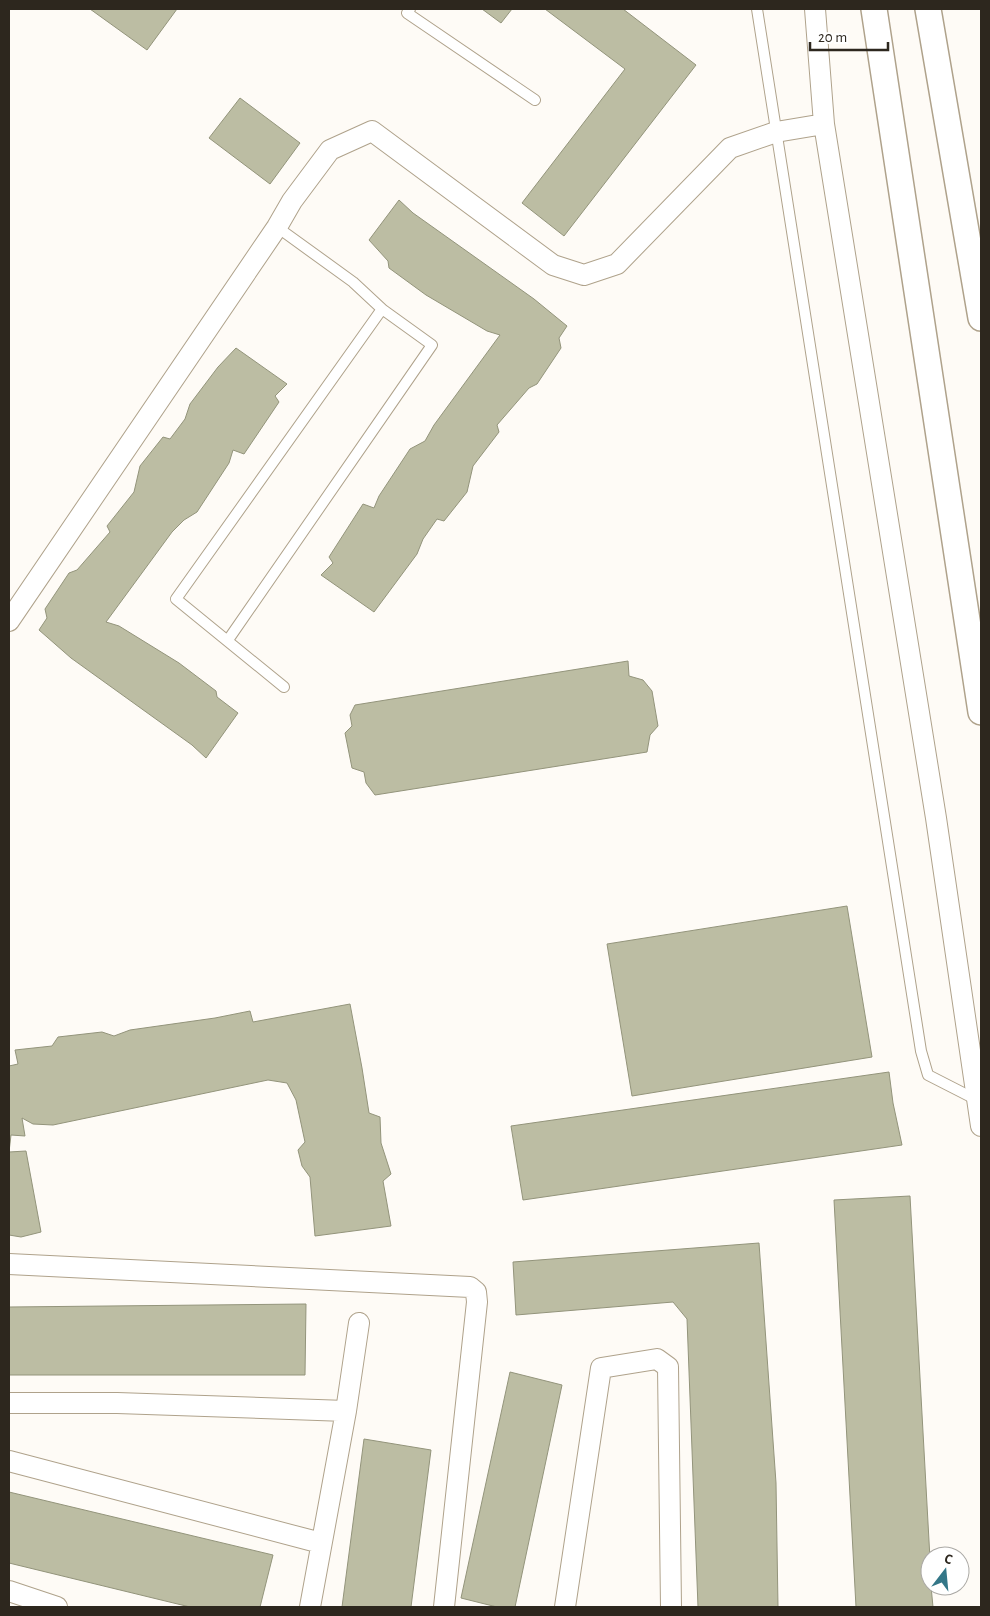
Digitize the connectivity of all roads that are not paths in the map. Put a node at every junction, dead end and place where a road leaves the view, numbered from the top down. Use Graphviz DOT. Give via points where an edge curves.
graph roads {
  1 [pos="757,9"];
  2 [pos="815,9"];
  3 [pos="874,9"];
  4 [pos="928,9"];
  5 [pos="406,10"];
  6 [pos="535,100"];
  7 [pos="824,124"];
  8 [pos="776,132"];
  9 [pos="277,227"];
  10 [pos="382,309"];
  11 [pos="981,318"];
  12 [pos="9,621"];
  13 [pos="228,640"];
  14 [pos="284,686"];
  15 [pos="981,712"];
  16 [pos="977,1100"];
  17 [pos="981,1126"];
  18 [pos="9,1264"];
  19 [pos="359,1323"];
  20 [pos="9,1403"];
  21 [pos="346,1411"];
  22 [pos="9,1461"];
  23 [pos="321,1543"];
  24 [pos="9,1591"];
  25 [pos="57,1607"];
  26 [pos="310,1607"];
  27 [pos="444,1607"];
  28 [pos="566,1607"];
  29 [pos="671,1607"];
  1 -- 8 [label="lane"];
  2 -- 7 [label="street"];
  3 -- 15 [label="street"];
  4 -- 11 [label="street"];
  5 -- 6 [label="lane"];
  7 -- 8 [label="street"];
  7 -- 16 [label="street" via="934,808"];
  8 -- 9 [label="street" via="730,148 617,264 584,275 553,265 372,131 330,150"];
  8 -- 16 [label="lane" via="921,1051 928,1075"];
  9 -- 10 [label="lane" via="353,282"];
  9 -- 12 [label="street"];
  10 -- 13 [label="lane" via="432,345"];
  10 -- 13 [label="lane" via="176,599"];
  13 -- 14 [label="lane"];
  16 -- 17 [label="street"];
  18 -- 27 [label="street" via="470,1286 476,1292 477,1302"];
  19 -- 21 [label="street"];
  20 -- 21 [label="street" via="117,1403"];
  21 -- 23 [label="street"];
  22 -- 23 [label="street"];
  23 -- 26 [label="street"];
  24 -- 25 [label="street"];
  28 -- 29 [label="street" via="601,1368 657,1359 668,1367"];
}
